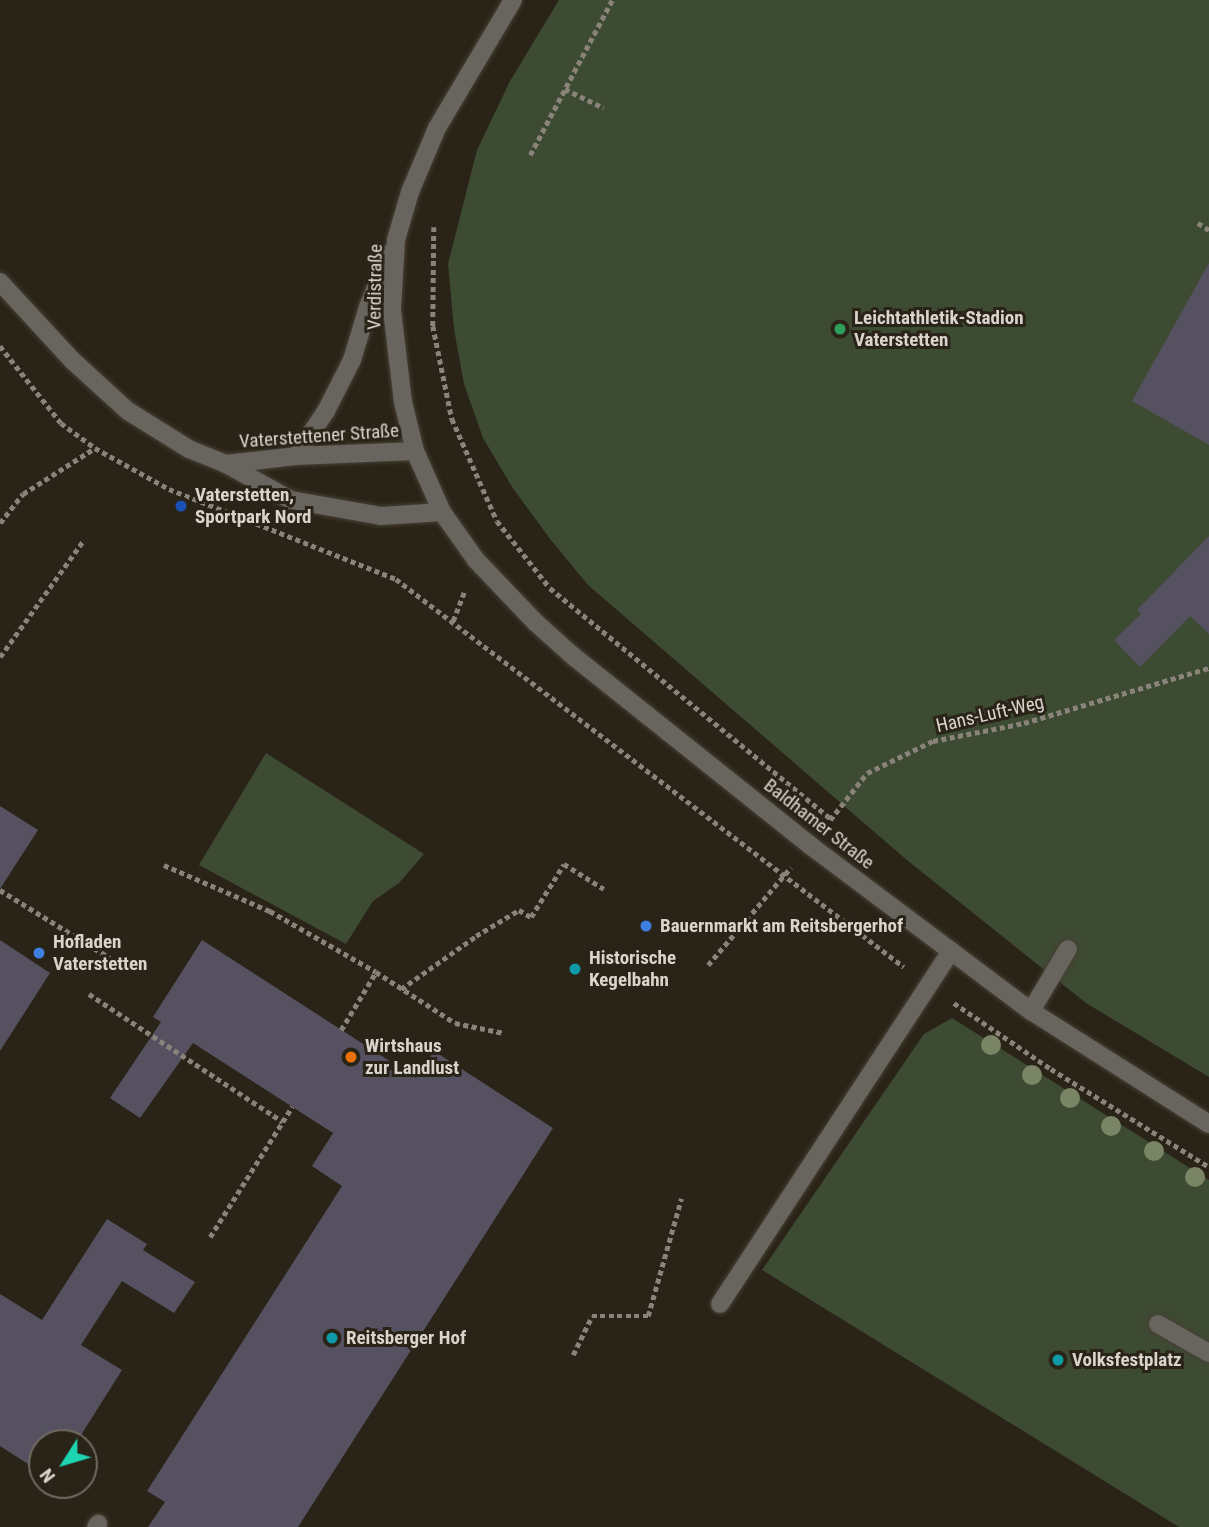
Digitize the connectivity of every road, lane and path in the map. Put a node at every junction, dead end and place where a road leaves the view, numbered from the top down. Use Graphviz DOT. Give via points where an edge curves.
graph roads {
  1 [pos="513,0"];
  2 [pos="612,0"];
  3 [pos="565,89"];
  4 [pos="604,108"];
  5 [pos="530,155"];
  6 [pos="434,223"];
  7 [pos="1198,223"];
  8 [pos="1209,230"];
  9 [pos="396,240"];
  10 [pos="0,282"];
  11 [pos="0,346"];
  12 [pos="95,448"];
  13 [pos="415,451"];
  14 [pos="296,456"];
  15 [pos="226,464"];
  16 [pos="442,512"];
  17 [pos="0,523"];
  18 [pos="83,541"];
  19 [pos="0,657"];
  20 [pos="1209,668"];
  21 [pos="831,819"];
  22 [pos="812,846"];
  23 [pos="163,865"];
  24 [pos="783,874"];
  25 [pos="604,889"];
  26 [pos="0,890"];
  27 [pos="1068,949"];
  28 [pos="951,951"];
  29 [pos="110,958"];
  30 [pos="708,965"];
  31 [pos="376,972"];
  32 [pos="928,985"];
  33 [pos="401,989"];
  34 [pos="89,994"];
  35 [pos="1031,1011"];
  36 [pos="341,1030"];
  37 [pos="504,1033"];
  38 [pos="292,1107"];
  39 [pos="283,1122"];
  40 [pos="1209,1124"];
  41 [pos="1209,1167"];
  42 [pos="681,1199"];
  43 [pos="210,1237"];
  44 [pos="720,1304"];
  45 [pos="1158,1324"];
  46 [pos="1209,1353"];
  47 [pos="573,1355"];
  1 -- 9 [label="street, Verdistraße" via="437,128"];
  2 -- 3 [label="path"];
  3 -- 4 [label="path"];
  3 -- 5 [label="path"];
  6 -- 21 [label="path" via="433,326 452,419 497,521 550,588"];
  7 -- 8 [label="path"];
  9 -- 13 [label="street, Verdistraße" via="392,310 403,402"];
  9 -- 14 [label="street" via="352,360"];
  10 -- 15 [label="street, Vaterstettener Straße" via="73,361 128,411 189,449"];
  11 -- 12 [label="path" via="61,423"];
  12 -- 17 [label="path" via="23,494"];
  12 -- 24 [label="path" via="169,489 396,579"];
  13 -- 14 [label="street, Vaterstettener Straße"];
  13 -- 16 [label="street, Verdistraße"];
  14 -- 15 [label="street, Vaterstettener Straße"];
  15 -- 16 [label="street, Vaterstettener Straße" via="291,500 381,516"];
  16 -- 22 [label="street, Baldhamer Straße" via="476,561 534,621"];
  18 -- 19 [label="path"];
  20 -- 21 [label="path, Hans-Luft-Weg" via="1024,723 933,741 867,773"];
  21 -- 22 [label="path, Hans-Luft-Weg"];
  22 -- 24 [label="path, Hans-Luft-Weg"];
  22 -- 28 [label="street, Baldhamer Straße"];
  23 -- 31 [label="path" via="270,911"];
  24 -- 30 [label="path, Hans-Luft-Weg"];
  24 -- 32 [label="path"];
  25 -- 33 [label="path" via="564,864 531,917 519,911"];
  26 -- 29 [label="path"];
  27 -- 35 [label="street"];
  28 -- 32 [label="street"];
  28 -- 35 [label="street, Baldhamer Straße"];
  31 -- 33 [label="path"];
  31 -- 36 [label="path"];
  32 -- 41 [label="path" via="1051,1069"];
  32 -- 44 [label="street"];
  33 -- 37 [label="path" via="455,1023"];
  34 -- 39 [label="path"];
  35 -- 40 [label="street, Baldhamer Straße"];
  38 -- 39 [label="path"];
  39 -- 43 [label="path"];
  42 -- 47 [label="path" via="648,1316 592,1316"];
  45 -- 46 [label="street"];
}
